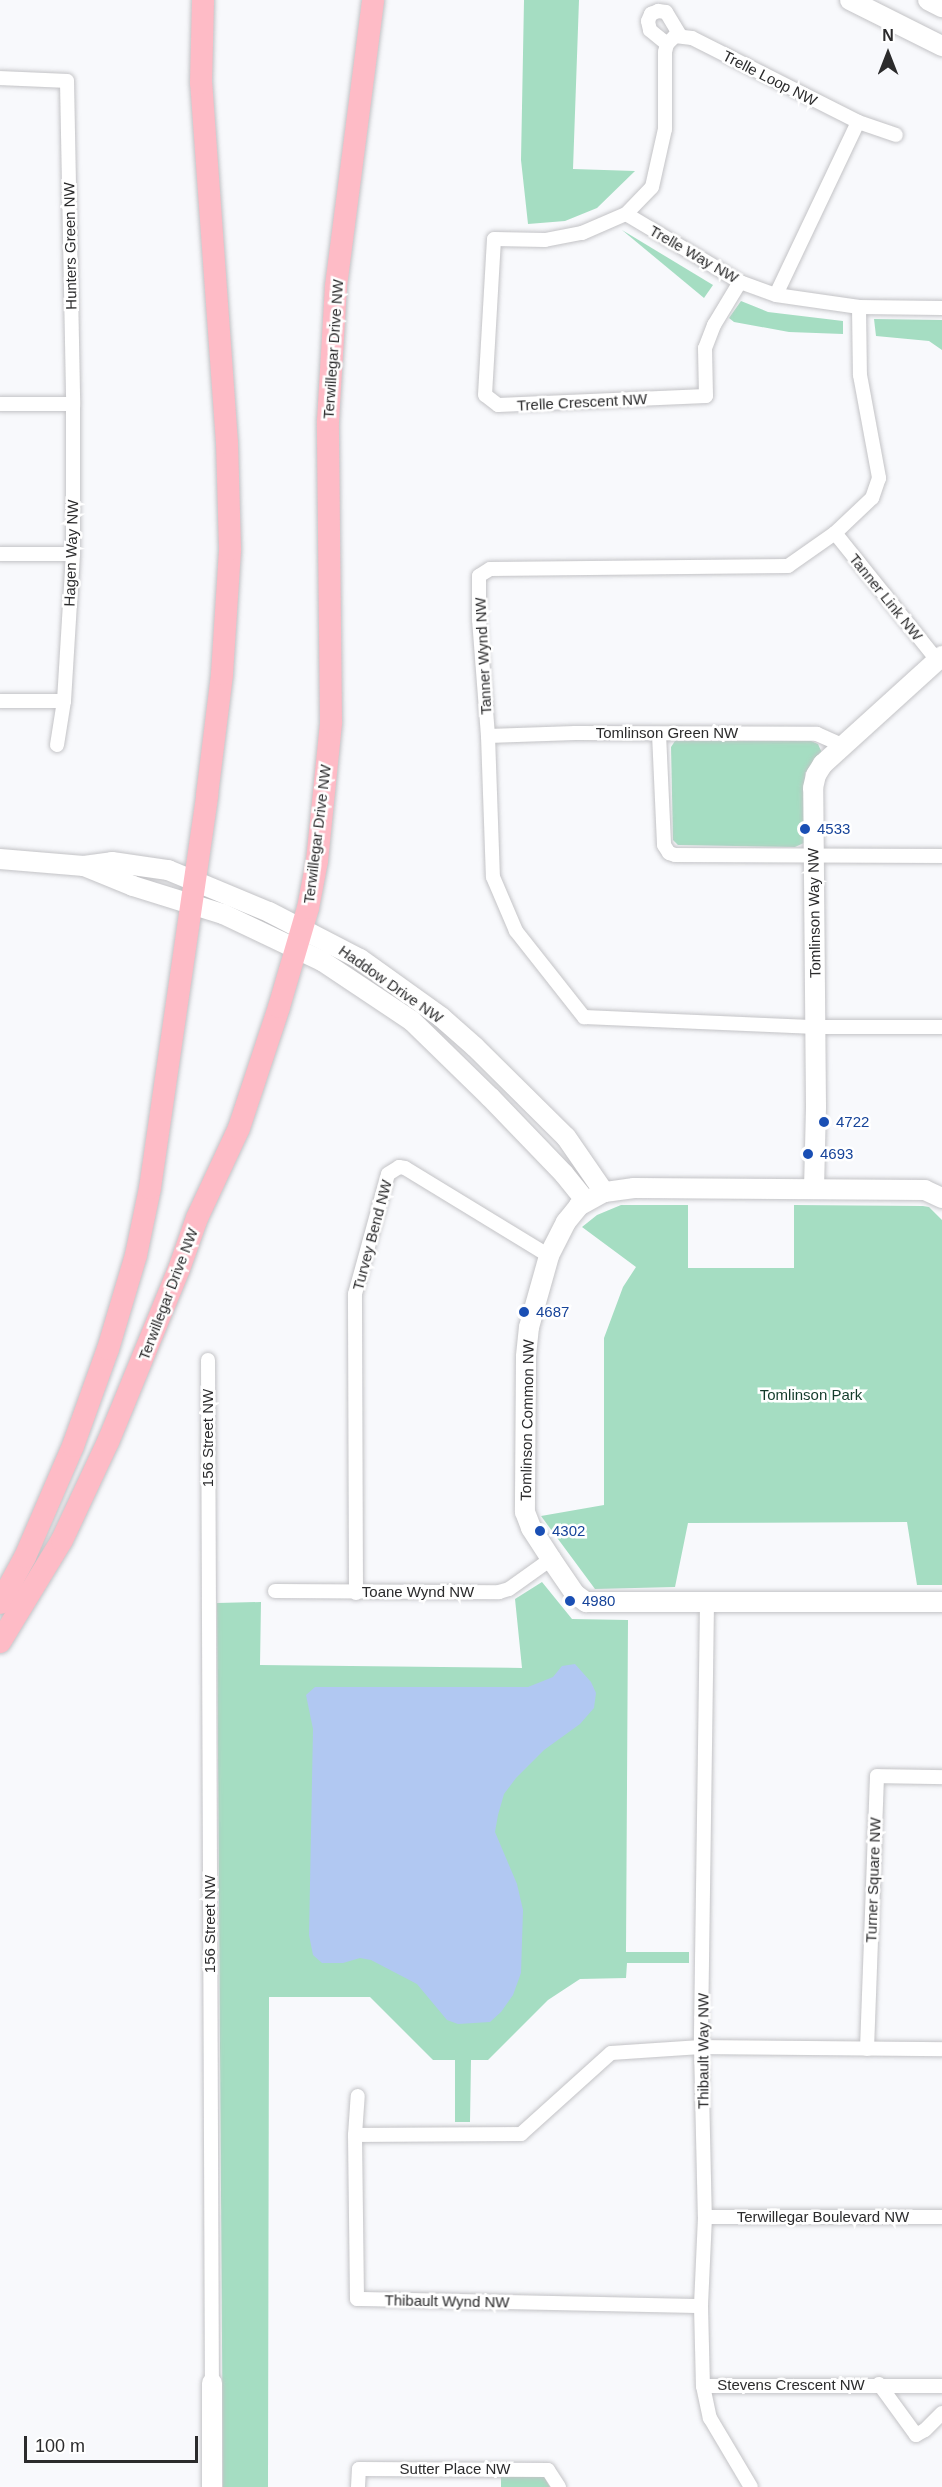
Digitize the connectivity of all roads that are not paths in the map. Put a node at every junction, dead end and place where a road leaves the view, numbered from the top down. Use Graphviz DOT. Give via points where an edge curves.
graph roads {
  1 [pos="203,0"];
  2 [pos="373,0"];
  3 [pos="850,0"];
  4 [pos="928,0"];
  5 [pos="942,7"];
  6 [pos="898,24"];
  7 [pos="680,35"];
  8 [pos="942,41"];
  9 [pos="667,44"];
  10 [pos="942,46"];
  11 [pos="0,78"];
  12 [pos="858,122"];
  13 [pos="896,135"];
  14 [pos="626,214"];
  15 [pos="740,282"];
  16 [pos="776,295"];
  17 [pos="859,307"];
  18 [pos="942,308"];
  19 [pos="0,404"];
  20 [pos="73,404"];
  21 [pos="835,533"];
  22 [pos="0,554"];
  23 [pos="73,554"];
  24 [pos="940,658"];
  25 [pos="0,701"];
  26 [pos="64,701"];
  27 [pos="659,734"];
  28 [pos="488,736"];
  29 [pos="57,745"];
  30 [pos="844,746"];
  31 [pos="813,855"];
  32 [pos="942,856"];
  33 [pos="0,859"];
  34 [pos="84,866"];
  35 [pos="196,881"];
  36 [pos="192,904"];
  37 [pos="300,938"];
  38 [pos="816,1027"];
  39 [pos="942,1028"];
  40 [pos="814,1189"];
  41 [pos="604,1192"];
  42 [pos="942,1198"];
  43 [pos="586,1201"];
  44 [pos="549,1256"];
  45 [pos="208,1360"];
  46 [pos="551,1559"];
  47 [pos="275,1591"];
  48 [pos="356,1593"];
  49 [pos="942,1602"];
  50 [pos="0,1603"];
  51 [pos="707,1604"];
  52 [pos="0,1642"];
  53 [pos="942,1777"];
  54 [pos="701,2048"];
  55 [pos="867,2049"];
  56 [pos="942,2049"];
  57 [pos="358,2096"];
  58 [pos="355,2135"];
  59 [pos="705,2217"];
  60 [pos="942,2217"];
  61 [pos="701,2306"];
  62 [pos="212,2383"];
  63 [pos="879,2384"];
  64 [pos="703,2386"];
  65 [pos="942,2386"];
  66 [pos="942,2413"];
  67 [pos="748,2486"];
  68 [pos="212,2487"];
  69 [pos="358,2487"];
  70 [pos="559,2487"];
  1 -- 35 [label="main road" via="201,83 227,443 230,549 222,674"];
  2 -- 37 [label="main road, Terwillegar Drive NW" via="336,286 328,421 331,722 317,861"];
  3 -- 6 [label="street"];
  4 -- 5 [label="street"];
  6 -- 8 [label="street"];
  6 -- 10 [label="street"];
  7 -- 9 [label="street"];
  7 -- 9 [label="street, Trelle Loop NW" via="666,12 658,10 651,14 650,30"];
  7 -- 12 [label="street, Trelle Loop NW"];
  9 -- 14 [label="street" via="665,129 652,187"];
  11 -- 20 [label="street, Hunters Green NW" via="67,81"];
  12 -- 13 [label="street, Trelle Loop NW"];
  12 -- 16 [label="street"];
  14 -- 15 [label="street, Trelle Way NW"];
  14 -- 15 [label="street, Trelle Crescent NW" via="582,233 545,240 494,239 485,395 498,405 706,396 705,348"];
  15 -- 16 [label="street, Trelle Way NW"];
  16 -- 17 [label="street, Trelle Way NW"];
  17 -- 18 [label="street, Trelle Way NW"];
  17 -- 21 [label="street, Tanner Wynd NW" via="860,375 879,478 872,498"];
  19 -- 20 [label="street"];
  20 -- 23 [label="street, Hagen Way NW"];
  21 -- 24 [label="street, Tanner Link NW"];
  21 -- 28 [label="street, Tanner Wynd NW" via="788,566 484,573 479,576 479,619"];
  22 -- 23 [label="street"];
  23 -- 26 [label="street, Hagen Way NW"];
  24 -- 30 [label="street, Tomlinson Way NW"];
  25 -- 26 [label="street"];
  26 -- 29 [label="street, Hagen Way NW"];
  27 -- 28 [label="street, Tomlinson Green NW"];
  27 -- 30 [label="street, Tomlinson Green NW" via="817,734"];
  27 -- 31 [label="street" via="664,845 669,853"];
  28 -- 38 [label="street, Tanner Wynd NW" via="494,877 516,931 581,1015"];
  30 -- 31 [label="street, Tomlinson Way NW" via="816,775"];
  31 -- 32 [label="street"];
  31 -- 38 [label="street, Tomlinson Way NW"];
  33 -- 34 [label="street, Haddow Drive NW"];
  34 -- 35 [label="street, Haddow Drive NW" via="112,862 148,867"];
  34 -- 36 [label="street, Haddow Drive NW"];
  35 -- 36 [label="main road"];
  35 -- 37 [label="street, Haddow Drive NW"];
  36 -- 37 [label="street, Haddow Drive NW"];
  36 -- 50 [label="main road" via="150,1188 136,1255 73,1446 25,1557"];
  37 -- 41 [label="street, Haddow Drive NW" via="377,971 449,1025 566,1137"];
  37 -- 43 [label="street, Haddow Drive NW" via="412,1021 490,1097"];
  37 -- 52 [label="main road, Terwillegar Drive NW" via="239,1128 197,1218 112,1433 62,1540"];
  38 -- 39 [label="street, Tanner Wynd NW"];
  38 -- 40 [label="street, Tomlinson Way NW"];
  40 -- 41 [label="street, Tomlinson Common NW" via="634,1188"];
  40 -- 42 [label="street, Tomlinson Common NW" via="925,1191"];
  41 -- 43 [label="street, Tomlinson Common NW"];
  43 -- 44 [label="street, Tomlinson Common NW" via="566,1222"];
  44 -- 46 [label="street, Tomlinson Common NW" via="529,1327 526,1357 525,1512"];
  44 -- 48 [label="street, Turvey Bend NW" via="405,1168 388,1174 354,1303"];
  45 -- 62 [label="street, 156 Street NW"];
  46 -- 48 [label="street, Toane Wynd NW" via="509,1589 498,1592"];
  46 -- 51 [label="street, Tomlinson Common NW" via="575,1594 586,1602"];
  47 -- 48 [label="street, Toane Wynd NW"];
  49 -- 51 [label="street, Tomlinson Common NW"];
  51 -- 54 [label="street, Thibault Way NW"];
  53 -- 55 [label="street, Turner Square NW" via="876,1776"];
  54 -- 55 [label="street"];
  54 -- 58 [label="street" via="611,2053 530,2128 515,2136"];
  54 -- 59 [label="street, Thibault Way NW"];
  55 -- 56 [label="street"];
  57 -- 58 [label="street, Thibault Wynd NW"];
  58 -- 61 [label="street, Thibault Wynd NW" via="357,2299"];
  59 -- 60 [label="street, Terwillegar Boulevard NW"];
  59 -- 61 [label="street, Thibault Way NW"];
  61 -- 64 [label="street, Thibault Way NW"];
  62 -- 68 [label="street, 156 Street NW"];
  63 -- 64 [label="street, Stevens Crescent NW"];
  63 -- 65 [label="street, Stevens Crescent NW"];
  63 -- 66 [label="street, Stevens Crescent NW" via="916,2435"];
  64 -- 67 [label="street, Thibault Way NW" via="710,2418"];
  69 -- 70 [label="street, Sutter Place NW" via="359,2469 548,2470"];
}
